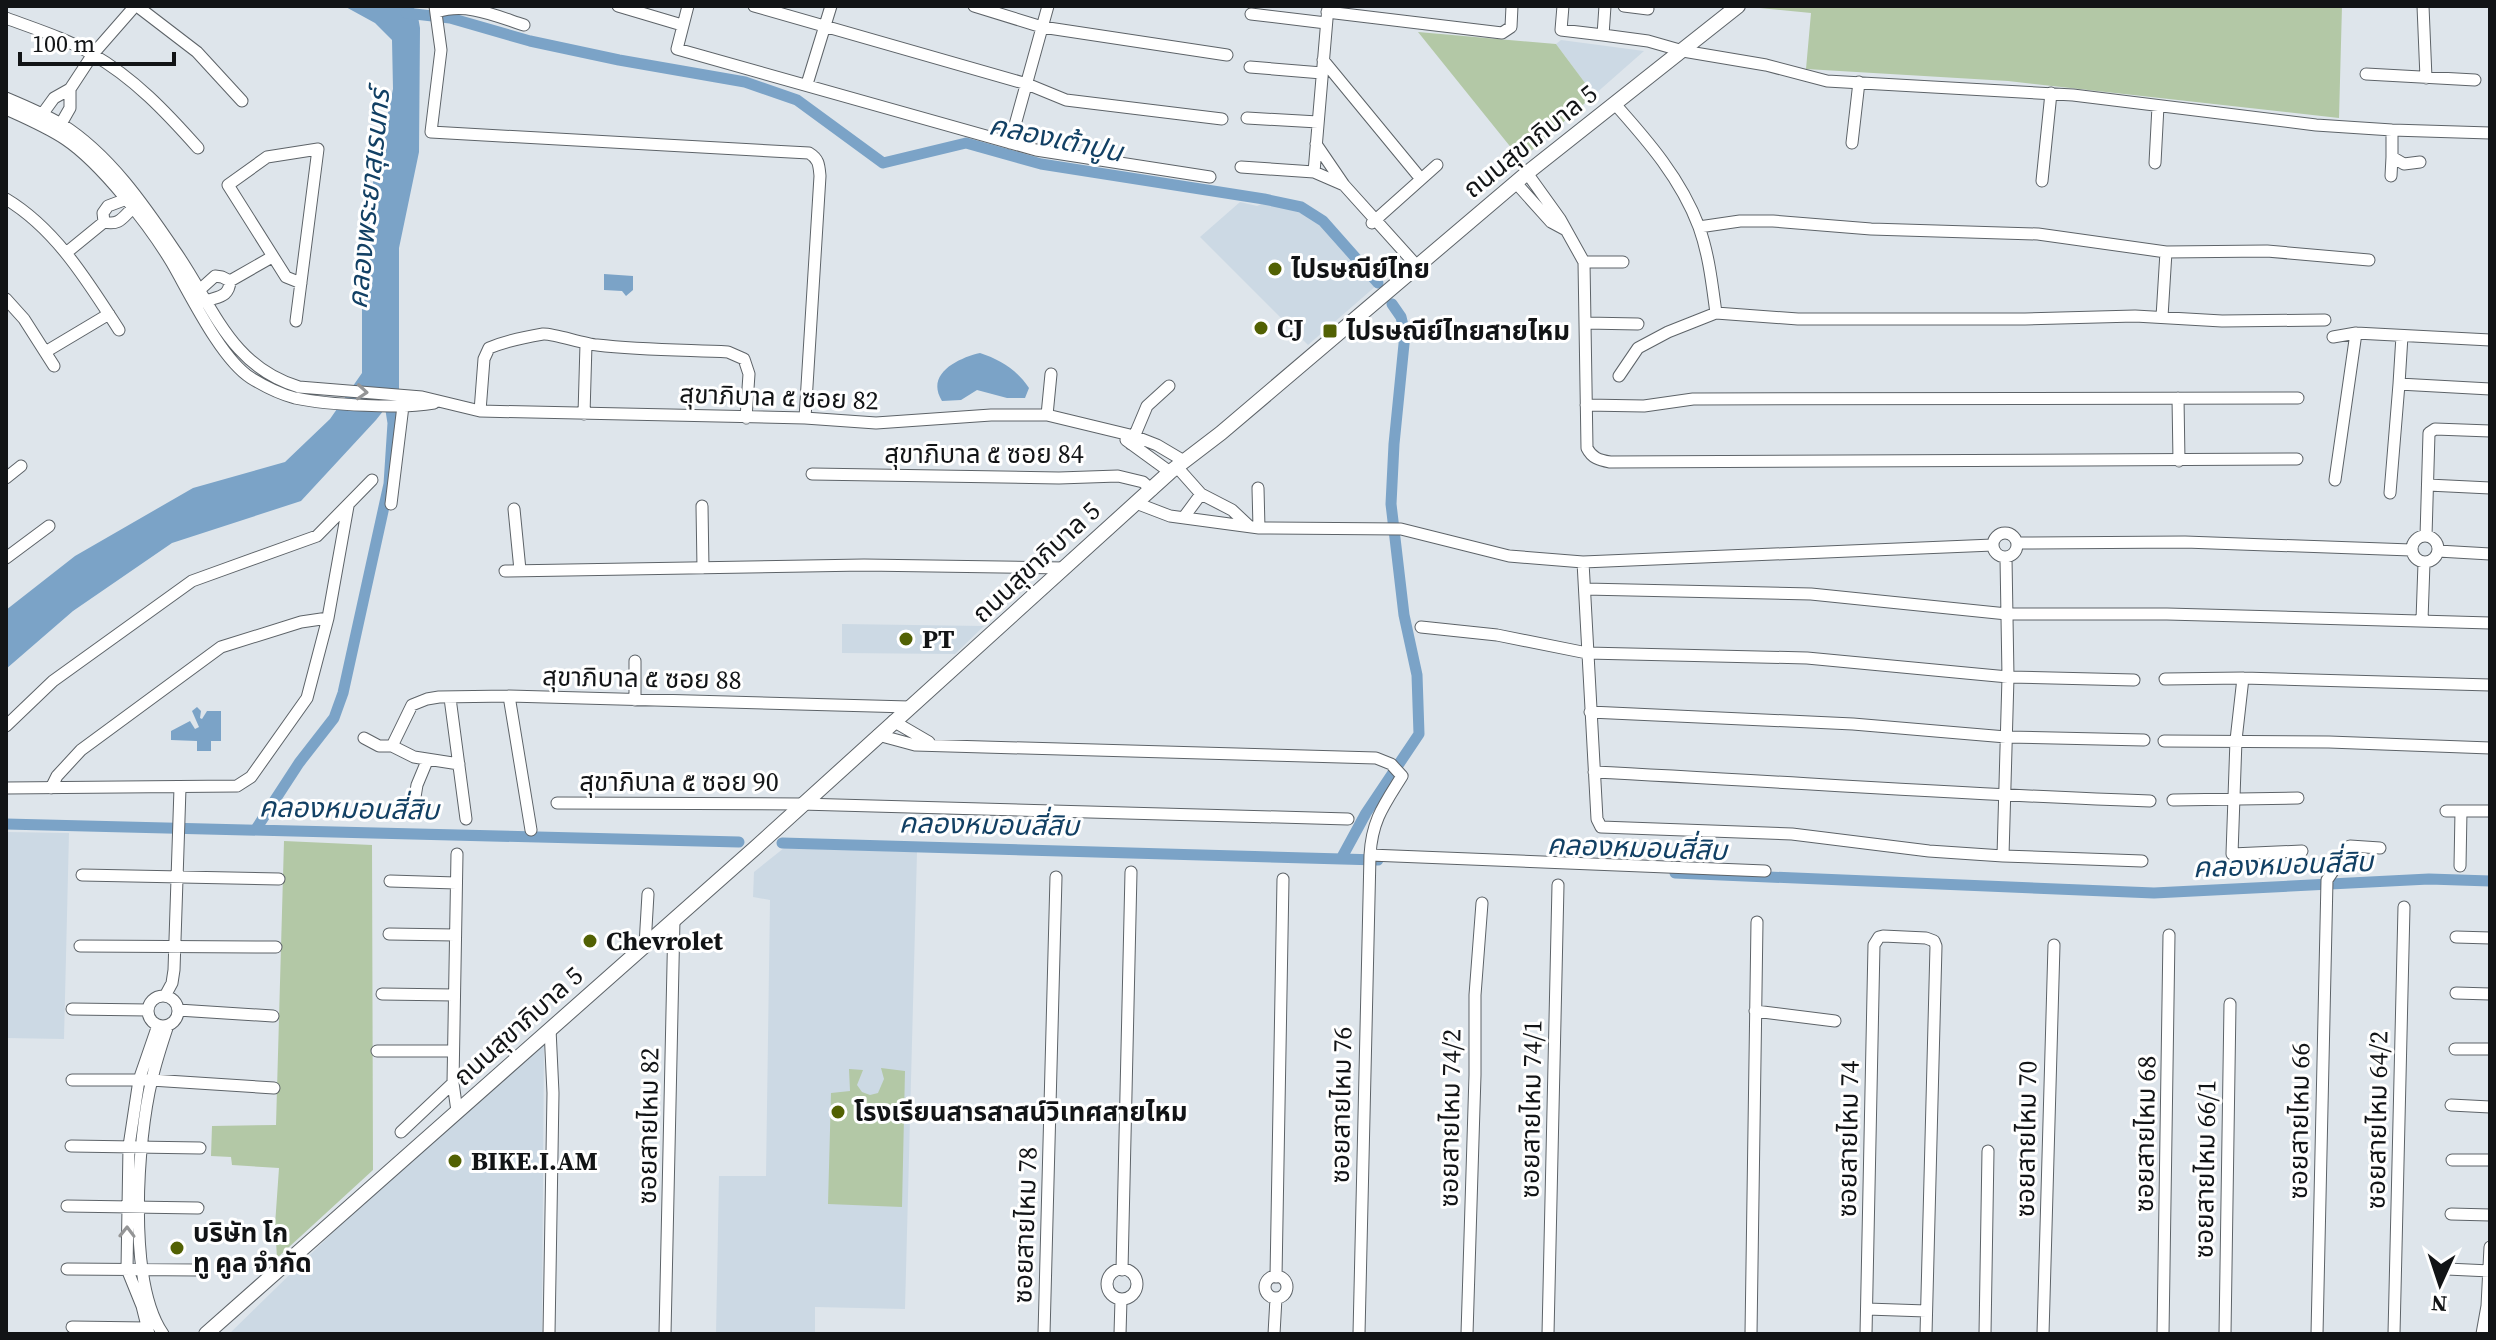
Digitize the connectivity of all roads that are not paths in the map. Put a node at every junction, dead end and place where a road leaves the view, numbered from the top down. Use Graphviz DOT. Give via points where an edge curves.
graph roads {
  1 [pos="136,6"];
  2 [pos="618,6"];
  3 [pos="688,6"];
  4 [pos="754,6"];
  5 [pos="831,6"];
  6 [pos="974,6"];
  7 [pos="1048,6"];
  8 [pos="1512,6"];
  9 [pos="1563,6"];
  10 [pos="1605,6"];
  11 [pos="1624,6"];
  12 [pos="1738,6"];
  13 [pos="2423,6"];
  14 [pos="1648,9"];
  15 [pos="1327,13"];
  16 [pos="437,14"];
  17 [pos="1251,14"];
  18 [pos="6,18"];
  19 [pos="524,25"];
  20 [pos="682,25"];
  21 [pos="825,27"];
  22 [pos="1042,27"];
  23 [pos="1603,35"];
  24 [pos="1683,51"];
  25 [pos="93,54"];
  26 [pos="1227,55"];
  27 [pos="1323,66"];
  28 [pos="1250,67"];
  29 [pos="2366,74"];
  30 [pos="2426,78"];
  31 [pos="2475,80"];
  32 [pos="1859,82"];
  33 [pos="807,84"];
  34 [pos="1027,84"];
  35 [pos="70,89"];
  36 [pos="2051,93"];
  37 [pos="6,98"];
  38 [pos="242,101"];
  39 [pos="1614,103"];
  40 [pos="2158,106"];
  41 [pos="6,109"];
  42 [pos="39,118"];
  43 [pos="1247,118"];
  44 [pos="1222,119"];
  45 [pos="1318,122"];
  46 [pos="58,129"];
  47 [pos="2392,130"];
  48 [pos="2490,133"];
  49 [pos="1010,143"];
  50 [pos="1852,143"];
  51 [pos="1316,144"];
  52 [pos="198,148"];
  53 [pos="2392,157"];
  54 [pos="2420,162"];
  55 [pos="2155,163"];
  56 [pos="1437,165"];
  57 [pos="1241,167"];
  58 [pos="1314,172"];
  59 [pos="2391,176"];
  60 [pos="1210,177"];
  61 [pos="1522,178"];
  62 [pos="1421,179"];
  63 [pos="2042,181"];
  64 [pos="1344,185"];
  65 [pos="6,199"];
  66 [pos="133,202"];
  67 [pos="1371,219"];
  68 [pos="104,222"];
  69 [pos="1699,227"];
  70 [pos="2166,252"];
  71 [pos="66,253"];
  72 [pos="272,257"];
  73 [pos="2369,260"];
  74 [pos="1584,262"];
  75 [pos="1623,262"];
  76 [pos="1414,268"];
  77 [pos="230,281"];
  78 [pos="301,283"];
  79 [pos="199,298"];
  80 [pos="6,299"];
  81 [pos="1716,313"];
  82 [pos="109,314"];
  83 [pos="2162,317"];
  84 [pos="2325,320"];
  85 [pos="296,321"];
  86 [pos="1586,323"];
  87 [pos="1638,324"];
  88 [pos="119,330"];
  89 [pos="2356,333"];
  90 [pos="2402,336"];
  91 [pos="2333,337"];
  92 [pos="2490,340"];
  93 [pos="586,344"];
  94 [pos="47,351"];
  95 [pos="54,366"];
  96 [pos="1051,374"];
  97 [pos="1619,376"];
  98 [pos="2399,384"];
  99 [pos="1169,386"];
  100 [pos="2490,389"];
  101 [pos="2178,398"];
  102 [pos="2298,398"];
  103 [pos="402,402"];
  104 [pos="1586,405"];
  105 [pos="480,411"];
  106 [pos="584,414"];
  107 [pos="1047,415"];
  108 [pos="746,418"];
  109 [pos="805,418"];
  110 [pos="2490,431"];
  111 [pos="1133,440"];
  112 [pos="2297,459"];
  113 [pos="2179,461"];
  114 [pos="21,466"];
  115 [pos="1177,467"];
  116 [pos="812,474"];
  117 [pos="6,478"];
  118 [pos="372,480"];
  119 [pos="2335,480"];
  120 [pos="2428,485"];
  121 [pos="1258,488"];
  122 [pos="2490,488"];
  123 [pos="1152,490"];
  124 [pos="2390,493"];
  125 [pos="1201,494"];
  126 [pos="1136,503"];
  127 [pos="391,504"];
  128 [pos="348,506"];
  129 [pos="702,506"];
  130 [pos="514,509"];
  131 [pos="1184,517"];
  132 [pos="49,526"];
  133 [pos="1254,527"];
  134 [pos="317,536"];
  135 [pos="2426,536"];
  136 [pos="2018,543"];
  137 [pos="339,545"];
  138 [pos="1993,545"];
  139 [pos="2411,550"];
  140 [pos="2438,551"];
  141 [pos="2490,554"];
  142 [pos="6,558"];
  143 [pos="2006,558"];
  144 [pos="1583,562"];
  145 [pos="2424,563"];
  146 [pos="703,568"];
  147 [pos="1064,568"];
  148 [pos="520,570"];
  149 [pos="505,571"];
  150 [pos="1585,589"];
  151 [pos="2007,614"];
  152 [pos="328,618"];
  153 [pos="2422,620"];
  154 [pos="2490,623"];
  155 [pos="1421,627"];
  156 [pos="1587,653"];
  157 [pos="635,661"];
  158 [pos="2008,677"];
  159 [pos="2243,678"];
  160 [pos="2165,679"];
  161 [pos="2134,680"];
  162 [pos="2490,685"];
  163 [pos="509,696"];
  164 [pos="450,698"];
  165 [pos="635,700"];
  166 [pos="909,707"];
  167 [pos="1590,712"];
  168 [pos="893,721"];
  169 [pos="6,726"];
  170 [pos="878,735"];
  171 [pos="2006,737"];
  172 [pos="364,738"];
  173 [pos="2144,740"];
  174 [pos="2236,740"];
  175 [pos="2164,741"];
  176 [pos="933,744"];
  177 [pos="392,746"];
  178 [pos="2490,748"];
  179 [pos="427,761"];
  180 [pos="459,764"];
  181 [pos="1594,772"];
  182 [pos="6,788"];
  183 [pos="51,788"];
  184 [pos="180,788"];
  185 [pos="2003,797"];
  186 [pos="2298,798"];
  187 [pos="2235,799"];
  188 [pos="2173,800"];
  189 [pos="2150,801"];
  190 [pos="414,803"];
  191 [pos="557,803"];
  192 [pos="801,804"];
  193 [pos="2446,811"];
  194 [pos="2461,811"];
  195 [pos="2490,811"];
  196 [pos="466,819"];
  197 [pos="1348,819"];
  198 [pos="531,830"];
  199 [pos="2380,848"];
  200 [pos="2302,851"];
  201 [pos="457,854"];
  202 [pos="1370,856"];
  203 [pos="2003,856"];
  204 [pos="2142,861"];
  205 [pos="2460,866"];
  206 [pos="1765,871"];
  207 [pos="1131,872"];
  208 [pos="82,875"];
  209 [pos="177,876"];
  210 [pos="1056,877"];
  211 [pos="279,879"];
  212 [pos="1283,879"];
  213 [pos="390,881"];
  214 [pos="456,883"];
  215 [pos="1558,885"];
  216 [pos="648,894"];
  217 [pos="1482,903"];
  218 [pos="2404,907"];
  219 [pos="674,919"];
  220 [pos="1757,922"];
  221 [pos="389,934"];
  222 [pos="455,935"];
  223 [pos="2169,935"];
  224 [pos="2456,937"];
  225 [pos="2490,938"];
  226 [pos="645,945"];
  227 [pos="2054,945"];
  228 [pos="80,946"];
  229 [pos="175,946"];
  230 [pos="276,947"];
  231 [pos="2456,993"];
  232 [pos="382,994"];
  233 [pos="2490,994"];
  234 [pos="454,995"];
  235 [pos="165,996"];
  236 [pos="2230,1004"];
  237 [pos="72,1009"];
  238 [pos="148,1010"];
  239 [pos="178,1010"];
  240 [pos="1755,1011"];
  241 [pos="273,1016"];
  242 [pos="1835,1021"];
  243 [pos="163,1025"];
  244 [pos="550,1029"];
  245 [pos="2455,1049"];
  246 [pos="2490,1049"];
  247 [pos="377,1051"];
  248 [pos="453,1051"];
  249 [pos="72,1080"];
  250 [pos="145,1080"];
  251 [pos="453,1083"];
  252 [pos="274,1088"];
  253 [pos="2451,1105"];
  254 [pos="2490,1107"];
  255 [pos="457,1111"];
  256 [pos="401,1132"];
  257 [pos="71,1146"];
  258 [pos="136,1146"];
  259 [pos="200,1148"];
  260 [pos="1988,1151"];
  261 [pos="2452,1160"];
  262 [pos="2490,1160"];
  263 [pos="67,1206"];
  264 [pos="134,1206"];
  265 [pos="198,1208"];
  266 [pos="2451,1214"];
  267 [pos="2490,1215"];
  268 [pos="2490,1247"];
  269 [pos="67,1269"];
  270 [pos="127,1269"];
  271 [pos="141,1269"];
  272 [pos="2447,1269"];
  273 [pos="199,1270"];
  274 [pos="1122,1270"];
  275 [pos="2490,1271"];
  276 [pos="1121,1299"];
  277 [pos="1867,1309"];
  278 [pos="1926,1311"];
  279 [pos="72,1327"];
  280 [pos="2485,1328"];
  281 [pos="147,1331"];
  282 [pos="163,1334"];
  283 [pos="206,1334"];
  284 [pos="549,1334"];
  285 [pos="665,1334"];
  286 [pos="1044,1334"];
  287 [pos="1120,1334"];
  288 [pos="1274,1334"];
  289 [pos="1359,1334"];
  290 [pos="1467,1334"];
  291 [pos="1548,1334"];
  292 [pos="1751,1334"];
  293 [pos="1866,1334"];
  294 [pos="1926,1334"];
  295 [pos="1985,1334"];
  296 [pos="2043,1334"];
  297 [pos="2163,1334"];
  298 [pos="2225,1334"];
  299 [pos="2317,1334"];
  300 [pos="2394,1334"];
  1 -- 25 [label="street"];
  1 -- 38 [label="street" via="197,52"];
  2 -- 20 [label="street"];
  3 -- 20 [label="street"];
  4 -- 21 [label="street"];
  5 -- 21 [label="street"];
  6 -- 22 [label="street"];
  7 -- 22 [label="street"];
  8 -- 15 [label="street" via="1511,27 1502,33"];
  9 -- 23 [label="street" via="1561,30"];
  10 -- 23 [label="street"];
  11 -- 14 [label="street"];
  12 -- 24 [label="main road, ถนนสุขาภิบาล 5"];
  13 -- 30 [label="street"];
  15 -- 17 [label="street"];
  15 -- 27 [label="street"];
  16 -- 19 [label="street" via="451,7"];
  16 -- 109 [label="street" via="441,50 431,132 815,157 820,176"];
  18 -- 25 [label="street"];
  20 -- 33 [label="street" via="677,49"];
  21 -- 33 [label="street"];
  21 -- 34 [label="street"];
  22 -- 26 [label="street"];
  22 -- 34 [label="street"];
  23 -- 24 [label="street"];
  24 -- 32 [label="street" via="1827,81"];
  24 -- 39 [label="main road, ถนนสุขาภิบาล 5"];
  25 -- 35 [label="street"];
  25 -- 52 [label="street" via="142,90"];
  27 -- 28 [label="street"];
  27 -- 45 [label="street"];
  27 -- 62 [label="street"];
  29 -- 30 [label="street"];
  30 -- 31 [label="street"];
  32 -- 36 [label="street"];
  32 -- 50 [label="street"];
  33 -- 49 [label="street"];
  34 -- 44 [label="street" via="1066,100"];
  34 -- 49 [label="street"];
  35 -- 42 [label="street" via="54,98"];
  35 -- 46 [label="street" via="70,108"];
  36 -- 40 [label="street"];
  36 -- 63 [label="street"];
  37 -- 42 [label="street, สุขาภิบาล ๕ ซอย 82"];
  39 -- 61 [label="main road, ถนนสุขาภิบาล 5"];
  39 -- 69 [label="street" via="1665,164"];
  40 -- 47 [label="street"];
  40 -- 55 [label="street"];
  41 -- 42 [label="street, สุขาภิบาล ๕ ซอย 82"];
  42 -- 46 [label="street, สุขาภิบาล ๕ ซอย 82"];
  43 -- 45 [label="street"];
  45 -- 51 [label="street"];
  46 -- 66 [label="street, สุขาภิบาล ๕ ซอย 82"];
  47 -- 48 [label="street"];
  47 -- 53 [label="street"];
  49 -- 60 [label="street"];
  51 -- 58 [label="street"];
  51 -- 64 [label="street"];
  53 -- 54 [label="street" via="2404,164"];
  53 -- 59 [label="street"];
  56 -- 62 [label="street"];
  57 -- 58 [label="street"];
  58 -- 64 [label="street"];
  61 -- 74 [label="street" via="1553,207"];
  61 -- 76 [label="main road, ถนนสุขาภิบาล 5"];
  62 -- 67 [label="street"];
  64 -- 67 [label="street"];
  65 -- 71 [label="street" via="27,211"];
  66 -- 68 [label="street" via="119,223"];
  66 -- 68 [label="street" via="108,206"];
  66 -- 79 [label="street, สุขาภิบาล ๕ ซอย 82"];
  67 -- 76 [label="street"];
  68 -- 71 [label="street"];
  69 -- 70 [label="street" via="1773,221 2038,234"];
  69 -- 81 [label="street"];
  70 -- 73 [label="street" via="2267,251"];
  70 -- 83 [label="street"];
  71 -- 82 [label="street"];
  72 -- 77 [label="street"];
  72 -- 78 [label="street" via="286,277"];
  72 -- 78 [label="street" via="228,185 267,157 318,149"];
  74 -- 75 [label="street"];
  74 -- 86 [label="street"];
  76 -- 115 [label="main road, ถนนสุขาภิบาล 5"];
  77 -- 79 [label="street" via="223,297"];
  77 -- 79 [label="street" via="215,276"];
  78 -- 85 [label="street"];
  79 -- 103 [label="street, สุขาภิบาล ๕ ซอย 82" via="211,331 248,376 285,394"];
  80 -- 94 [label="street"];
  81 -- 83 [label="street" via="1798,319"];
  81 -- 97 [label="street" via="1638,348"];
  82 -- 88 [label="street"];
  82 -- 94 [label="street"];
  83 -- 84 [label="street"];
  86 -- 87 [label="street"];
  86 -- 104 [label="street"];
  89 -- 90 [label="street"];
  89 -- 91 [label="street"];
  89 -- 119 [label="street"];
  90 -- 92 [label="street"];
  90 -- 98 [label="street"];
  93 -- 105 [label="street" via="545,334 489,348"];
  93 -- 106 [label="street"];
  93 -- 108 [label="street" via="737,355 749,374"];
  94 -- 95 [label="street"];
  96 -- 107 [label="street"];
  98 -- 100 [label="street"];
  98 -- 124 [label="street"];
  99 -- 111 [label="street" via="1147,406"];
  101 -- 102 [label="street"];
  101 -- 104 [label="street" via="1706,399"];
  101 -- 113 [label="street"];
  103 -- 105 [label="street, สุขาภิบาล ๕ ซอย 82" via="439,402"];
  103 -- 127 [label="street"];
  104 -- 113 [label="street" via="1590,453 1610,462"];
  105 -- 106 [label="street, สุขาภิบาล ๕ ซอย 82"];
  106 -- 108 [label="street, สุขาภิบาล ๕ ซอย 82"];
  107 -- 109 [label="street, สุขาภิบาล ๕ ซอย 82" via="876,423"];
  107 -- 111 [label="street, สุขาภิบาล ๕ ซอย 82"];
  108 -- 109 [label="street, สุขาภิบาล ๕ ซอย 82"];
  110 -- 120 [label="street" via="2431,431"];
  111 -- 115 [label="street, สุขาภิบาล ๕ ซอย 82"];
  112 -- 113 [label="street"];
  114 -- 117 [label="street"];
  115 -- 123 [label="main road, ถนนสุขาภิบาล 5"];
  115 -- 125 [label="street, สุขาภิบาล ๕ ซอย 82"];
  116 -- 123 [label="street, สุขาภิบาล ๕ ซอย 84" via="1118,476"];
  118 -- 128 [label="street"];
  120 -- 122 [label="street"];
  120 -- 135 [label="street"];
  121 -- 133 [label="street"];
  123 -- 126 [label="main road, ถนนสุขาภิบาล 5"];
  125 -- 131 [label="street"];
  125 -- 133 [label="street, สุขาภิบาล ๕ ซอย 82"];
  126 -- 131 [label="street"];
  126 -- 147 [label="main road, ถนนสุขาภิบาล 5"];
  128 -- 134 [label="street"];
  128 -- 137 [label="street"];
  129 -- 146 [label="street"];
  130 -- 148 [label="street"];
  131 -- 133 [label="street"];
  132 -- 142 [label="street"];
  133 -- 144 [label="street" via="1396,529 1509,556"];
  134 -- 137 [label="street"];
  134 -- 169 [label="street" via="192,581 53,681"];
  135 -- 139 [label="street" via="2415,539"];
  135 -- 140 [label="street"];
  136 -- 138 [label="street" via="2004,533"];
  136 -- 139 [label="street"];
  136 -- 143 [label="street"];
  137 -- 152 [label="street"];
  138 -- 143 [label="street"];
  138 -- 144 [label="street"];
  139 -- 145 [label="street"];
  140 -- 141 [label="street"];
  140 -- 145 [label="street"];
  143 -- 151 [label="street"];
  144 -- 150 [label="street"];
  145 -- 153 [label="street"];
  146 -- 147 [label="street"];
  146 -- 148 [label="street"];
  147 -- 166 [label="main road, ถนนสุขาภิบาล 5"];
  148 -- 149 [label="street"];
  150 -- 151 [label="street" via="1811,594"];
  150 -- 156 [label="street"];
  151 -- 153 [label="street"];
  151 -- 158 [label="street"];
  152 -- 183 [label="street" via="221,647 81,750"];
  152 -- 184 [label="street" via="307,698 251,777 237,786"];
  153 -- 154 [label="street"];
  155 -- 156 [label="street"];
  156 -- 158 [label="street" via="1807,658"];
  156 -- 167 [label="street"];
  157 -- 165 [label="street"];
  158 -- 161 [label="street"];
  158 -- 171 [label="street"];
  159 -- 160 [label="street"];
  159 -- 162 [label="street"];
  159 -- 174 [label="street"];
  163 -- 164 [label="street"];
  163 -- 165 [label="street, สุขาภิบาล ๕ ซอย 88"];
  163 -- 198 [label="street, สุขาภิบาล ๕ ซอย 88"];
  164 -- 177 [label="street" via="412,705"];
  164 -- 180 [label="street"];
  165 -- 166 [label="street, สุขาภิบาล ๕ ซอย 88"];
  166 -- 168 [label="main road, ถนนสุขาภิบาล 5"];
  167 -- 171 [label="street"];
  167 -- 181 [label="street"];
  168 -- 170 [label="main road, ถนนสุขาภิบาล 5"];
  168 -- 176 [label="street"];
  170 -- 176 [label="street" via="905,744"];
  170 -- 192 [label="main road, ถนนสุขาภิบาล 5"];
  171 -- 173 [label="street"];
  171 -- 185 [label="street"];
  172 -- 177 [label="street"];
  174 -- 175 [label="street"];
  174 -- 178 [label="street"];
  174 -- 187 [label="street"];
  176 -- 202 [label="street, ซอยสายไหม 76" via="1376,758 1402,776 1373,826"];
  177 -- 179 [label="street"];
  179 -- 180 [label="street"];
  179 -- 190 [label="street"];
  180 -- 196 [label="street"];
  181 -- 185 [label="street"];
  181 -- 203 [label="street" via="1597,819 1607,829 1792,834"];
  182 -- 183 [label="street"];
  183 -- 184 [label="street"];
  184 -- 209 [label="street"];
  185 -- 189 [label="street"];
  185 -- 203 [label="street"];
  186 -- 187 [label="street"];
  187 -- 188 [label="street"];
  187 -- 200 [label="street" via="2232,854"];
  191 -- 192 [label="street, สุขาภิบาล ๕ ซอย 90"];
  192 -- 197 [label="street, สุขาภิบาล ๕ ซอย 90"];
  192 -- 219 [label="main road, ถนนสุขาภิบาล 5"];
  193 -- 194 [label="street"];
  194 -- 195 [label="street"];
  194 -- 205 [label="street"];
  199 -- 299 [label="street, ซอยสายไหม 66" via="2350,846 2327,880"];
  201 -- 214 [label="street"];
  202 -- 206 [label="street"];
  202 -- 289 [label="street, ซอยสายไหม 76"];
  203 -- 204 [label="street"];
  207 -- 274 [label="street"];
  208 -- 209 [label="street"];
  209 -- 211 [label="street"];
  209 -- 229 [label="street"];
  210 -- 286 [label="street, ซอยสายไหม 78"];
  212 -- 288 [label="street" via="1276,1277 1265,1287 1276,1298"];
  213 -- 214 [label="street"];
  214 -- 222 [label="street"];
  215 -- 291 [label="street, ซอยสายไหม 74/1"];
  216 -- 226 [label="street"];
  217 -- 290 [label="street, ซอยสายไหม 74/2"];
  218 -- 300 [label="street, ซอยสายไหม 64/2"];
  219 -- 226 [label="main road, ถนนสุขาภิบาล 5"];
  219 -- 285 [label="street, ซอยสายไหม 82"];
  220 -- 240 [label="street"];
  221 -- 222 [label="street"];
  222 -- 234 [label="street"];
  223 -- 297 [label="street, ซอยสายไหม 68"];
  224 -- 225 [label="street"];
  226 -- 244 [label="main road, ถนนสุขาภิบาล 5"];
  227 -- 296 [label="street, ซอยสายไหม 70"];
  228 -- 229 [label="street"];
  229 -- 230 [label="street"];
  229 -- 235 [label="street" via="172,983"];
  231 -- 233 [label="street"];
  232 -- 234 [label="street"];
  234 -- 248 [label="street"];
  235 -- 238 [label="street"];
  235 -- 239 [label="street"];
  236 -- 298 [label="street, ซอยสายไหม 66/1"];
  237 -- 238 [label="street"];
  238 -- 243 [label="street"];
  239 -- 241 [label="street"];
  239 -- 243 [label="street" via="173,1022"];
  240 -- 242 [label="street"];
  240 -- 292 [label="street"];
  243 -- 250 [label="street"];
  244 -- 255 [label="main road, ถนนสุขาภิบาล 5"];
  244 -- 284 [label="street"];
  245 -- 246 [label="street"];
  247 -- 248 [label="street"];
  248 -- 251 [label="street"];
  249 -- 250 [label="street"];
  250 -- 252 [label="street"];
  250 -- 258 [label="street"];
  251 -- 255 [label="street"];
  251 -- 256 [label="street"];
  253 -- 254 [label="street"];
  255 -- 283 [label="main road, ถนนสุขาภิบาล 5"];
  257 -- 258 [label="street"];
  258 -- 259 [label="street"];
  258 -- 264 [label="street"];
  260 -- 295 [label="street"];
  261 -- 262 [label="street"];
  263 -- 264 [label="street"];
  264 -- 265 [label="street"];
  270 -- 264 [label="street, one-way"];
  264 -- 271 [label="street"];
  266 -- 267 [label="street"];
  268 -- 275 [label="street"];
  269 -- 270 [label="street"];
  270 -- 271 [label="street"];
  270 -- 281 [label="street"];
  271 -- 273 [label="street"];
  271 -- 282 [label="street"];
  272 -- 275 [label="street"];
  274 -- 276 [label="street" via="1107,1282 1109,1292"];
  274 -- 276 [label="street" via="1133,1274 1136,1283 1130,1296"];
  275 -- 280 [label="street"];
  276 -- 287 [label="street"];
  277 -- 278 [label="street"];
  277 -- 278 [label="street, ซอยสายไหม 74" via="1874,945 1883,936 1926,938 1936,946"];
  277 -- 293 [label="street, ซอยสายไหม 74"];
  278 -- 294 [label="street"];
  279 -- 281 [label="street"];
}
